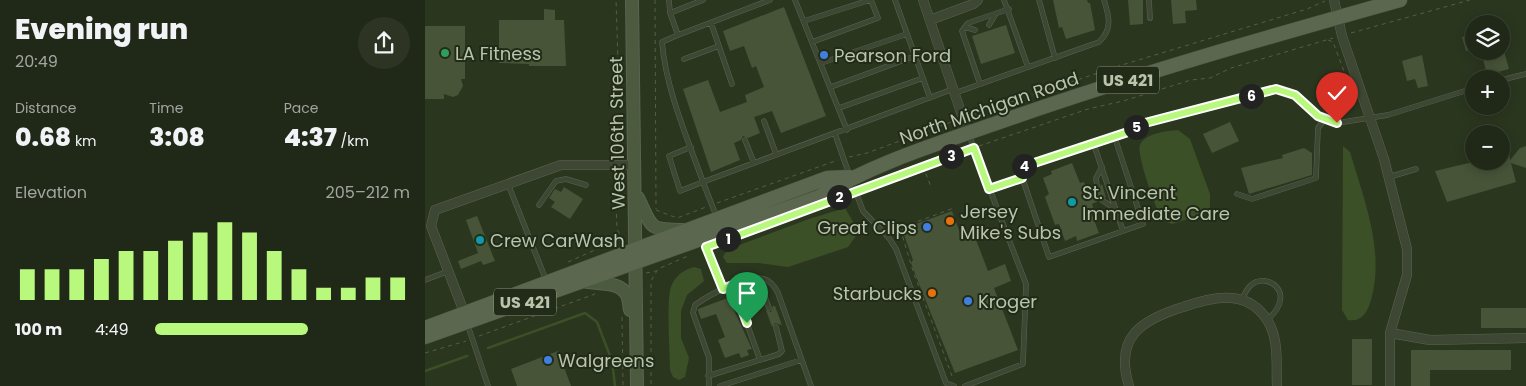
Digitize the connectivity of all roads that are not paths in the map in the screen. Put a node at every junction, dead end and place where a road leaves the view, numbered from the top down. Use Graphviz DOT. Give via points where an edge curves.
graph roads {
  1 [pos="632,0"];
  2 [pos="669,0"];
  3 [pos="703,0"];
  4 [pos="770,0"];
  5 [pos="795,0"];
  6 [pos="871,0"];
  7 [pos="895,0"];
  8 [pos="923,0"];
  9 [pos="977,0"];
  10 [pos="1004,0"];
  11 [pos="1039,0"];
  12 [pos="1104,0"];
  13 [pos="1149,0"];
  14 [pos="1333,0"];
  15 [pos="1400,0"];
  16 [pos="1009,10"];
  17 [pos="670,13"];
  18 [pos="995,15"];
  19 [pos="1150,18"];
  20 [pos="1337,18"];
  21 [pos="930,20"];
  22 [pos="804,21"];
  23 [pos="711,23"];
  24 [pos="989,24"];
  25 [pos="965,27"];
  26 [pos="975,30"];
  27 [pos="907,34"];
  28 [pos="678,35"];
  29 [pos="812,42"];
  30 [pos="719,46"];
  31 [pos="915,56"];
  32 [pos="1055,58"];
  33 [pos="684,59"];
  34 [pos="821,63"];
  35 [pos="1028,67"];
  36 [pos="1526,74"];
  37 [pos="923,78"];
  38 [pos="1510,78"];
  39 [pos="732,84"];
  40 [pos="980,84"];
  41 [pos="831,87"];
  42 [pos="954,91"];
  43 [pos="1465,91"];
  44 [pos="930,98"];
  45 [pos="839,108"];
  46 [pos="1370,117"];
  47 [pos="1324,120"];
  48 [pos="764,121"];
  49 [pos="847,130"];
  50 [pos="969,133"];
  51 [pos="835,134"];
  52 [pos="1114,135"];
  53 [pos="745,140"];
  54 [pos="1093,142"];
  55 [pos="691,147"];
  56 [pos="776,154"];
  57 [pos="754,162"];
  58 [pos="635,165"];
  59 [pos="1102,167"];
  60 [pos="1416,169"];
  61 [pos="850,177"];
  62 [pos="1022,178"];
  63 [pos="1389,178"];
  64 [pos="703,182"];
  65 [pos="508,183"];
  66 [pos="586,185"];
  67 [pos="1097,186"];
  68 [pos="989,189"];
  69 [pos="635,192"];
  70 [pos="1237,194"];
  71 [pos="1102,200"];
  72 [pos="539,205"];
  73 [pos="1116,209"];
  74 [pos="429,214"];
  75 [pos="717,219"];
  76 [pos="688,230"];
  77 [pos="1123,231"];
  78 [pos="429,233"];
  79 [pos="703,238"];
  80 [pos="635,255"];
  81 [pos="449,272"];
  82 [pos="758,279"];
  83 [pos="425,280"];
  84 [pos="583,281"];
  85 [pos="547,282"];
  86 [pos="733,285"];
  87 [pos="723,289"];
  88 [pos="1241,300"];
  89 [pos="769,308"];
  90 [pos="465,318"];
  91 [pos="636,320"];
  92 [pos="1268,322"];
  93 [pos="776,327"];
  94 [pos="425,328"];
  95 [pos="1390,333"];
  96 [pos="425,337"];
  97 [pos="1526,338"];
  98 [pos="760,360"];
  99 [pos="801,360"];
  100 [pos="708,376"];
  101 [pos="488,386"];
  102 [pos="637,386"];
  103 [pos="709,386"];
  104 [pos="720,386"];
  105 [pos="811,386"];
  106 [pos="954,386"];
  107 [pos="965,386"];
  108 [pos="1129,386"];
  109 [pos="1277,386"];
  110 [pos="1390,386"];
  1 -- 58 [label="street, West 106th Street"];
  2 -- 17 [label="lane"];
  3 -- 17 [label="lane"];
  4 -- 23 [label="lane"];
  5 -- 22 [label="lane"];
  6 -- 22 [label="lane"];
  6 -- 29 [label="lane" via="878,18"];
  7 -- 27 [label="lane"];
  8 -- 21 [label="street"];
  9 -- 21 [label="street"];
  10 -- 16 [label="lane"];
  11 -- 32 [label="lane"];
  12 -- 32 [label="lane" via="1110,18 1104,38"];
  13 -- 19 [label="lane"];
  14 -- 20 [label="street"];
  15 -- 20 [label="main road, North Michigan Road / US 421"];
  16 -- 18 [label="lane"];
  16 -- 35 [label="lane"];
  17 -- 28 [label="lane"];
  18 -- 24 [label="lane"];
  18 -- 25 [label="lane" via="968,23"];
  20 -- 46 [label="street"];
  20 -- 50 [label="main road, North Michigan Road / US 421" via="1141,75"];
  21 -- 42 [label="street"];
  22 -- 29 [label="lane"];
  23 -- 28 [label="lane"];
  23 -- 30 [label="lane"];
  25 -- 26 [label="lane"];
  25 -- 40 [label="lane" via="963,32"];
  27 -- 31 [label="lane"];
  27 -- 34 [label="lane"];
  28 -- 55 [label="lane" via="662,42 663,58"];
  29 -- 34 [label="lane"];
  30 -- 33 [label="lane"];
  30 -- 39 [label="lane"];
  31 -- 37 [label="lane"];
  31 -- 41 [label="lane"];
  32 -- 35 [label="lane"];
  34 -- 41 [label="lane"];
  35 -- 40 [label="lane"];
  36 -- 38 [label="lane"];
  37 -- 44 [label="lane"];
  37 -- 45 [label="lane"];
  40 -- 42 [label="lane"];
  41 -- 45 [label="lane"];
  42 -- 44 [label="lane"];
  42 -- 50 [label="street"];
  43 -- 46 [label="lane"];
  44 -- 49 [label="lane"];
  45 -- 49 [label="lane"];
  46 -- 47 [label="lane" via="1341,123"];
  46 -- 63 [label="street"];
  47 -- 52 [label="lane" via="1295,95 1276,89 1141,124 1128,132"];
  47 -- 70 [label="lane" via="1318,128 1316,178 1252,199"];
  48 -- 56 [label="lane"];
  49 -- 51 [label="lane"];
  50 -- 61 [label="main road, North Michigan Road / US 421"];
  50 -- 68 [label="lane"];
  51 -- 56 [label="lane"];
  51 -- 61 [label="lane"];
  52 -- 54 [label="lane"];
  52 -- 77 [label="lane" via="1143,224"];
  53 -- 57 [label="lane"];
  54 -- 59 [label="lane"];
  54 -- 62 [label="lane" via="1019,168"];
  55 -- 64 [label="lane"];
  55 -- 64 [label="lane" via="669,156 680,191"];
  56 -- 57 [label="lane"];
  57 -- 64 [label="lane"];
  58 -- 65 [label="street" via="561,164"];
  58 -- 69 [label="street, West 106th Street"];
  59 -- 67 [label="lane" via="1096,178"];
  59 -- 73 [label="lane"];
  60 -- 63 [label="lane"];
  61 -- 75 [label="main road, North Michigan Road / US 421" via="827,178"];
  61 -- 79 [label="main road, North Michigan Road / US 421" via="819,197"];
  61 -- 106 [label="lane" via="863,211 896,249 947,383"];
  62 -- 68 [label="lane"];
  62 -- 77 [label="lane" via="1049,257"];
  63 -- 95 [label="street" via="1408,258 1407,275"];
  64 -- 75 [label="lane"];
  65 -- 74 [label="street"];
  65 -- 85 [label="lane"];
  66 -- 72 [label="lane" via="566,179 556,181"];
  68 -- 107 [label="lane" via="1025,284 1023,364"];
  69 -- 76 [label="street" via="651,224 660,229"];
  69 -- 80 [label="street, West 106th Street"];
  71 -- 73 [label="lane"];
  73 -- 77 [label="lane"];
  74 -- 78 [label="street"];
  75 -- 76 [label="main road, North Michigan Road / US 421"];
  76 -- 80 [label="main road, North Michigan Road / US 421"];
  78 -- 81 [label="street"];
  79 -- 80 [label="main road, North Michigan Road / US 421"];
  79 -- 87 [label="lane"];
  80 -- 84 [label="main road, North Michigan Road / US 421"];
  80 -- 85 [label="main road, North Michigan Road / US 421"];
  80 -- 91 [label="street, West 106th Street"];
  81 -- 83 [label="lane"];
  81 -- 90 [label="street"];
  82 -- 86 [label="lane"];
  82 -- 89 [label="lane"];
  82 -- 99 [label="lane" via="770,283 778,293"];
  84 -- 90 [label="main road, North Michigan Road / US 421"];
  84 -- 91 [label="street" via="619,287 628,296 629,308"];
  85 -- 90 [label="main road, North Michigan Road / US 421"];
  86 -- 87 [label="lane"];
  86 -- 98 [label="lane"];
  87 -- 100 [label="lane" via="695,305 693,313 709,358"];
  88 -- 92 [label="street" via="1259,310"];
  88 -- 92 [label="lane" via="1254,283 1265,281 1274,284 1280,292 1281,303"];
  88 -- 108 [label="street" via="1211,298 1149,319 1135,332 1128,345 1125,365"];
  90 -- 94 [label="main road, North Michigan Road / US 421"];
  90 -- 96 [label="main road, North Michigan Road / US 421"];
  90 -- 101 [label="lane"];
  91 -- 102 [label="street, West 106th Street"];
  92 -- 109 [label="street" via="1276,346"];
  93 -- 98 [label="lane" via="782,351"];
  95 -- 97 [label="street" via="1430,340"];
  95 -- 110 [label="street"];
  98 -- 100 [label="lane"];
  99 -- 104 [label="lane"];
  99 -- 105 [label="lane"];
  100 -- 103 [label="lane"];
}
